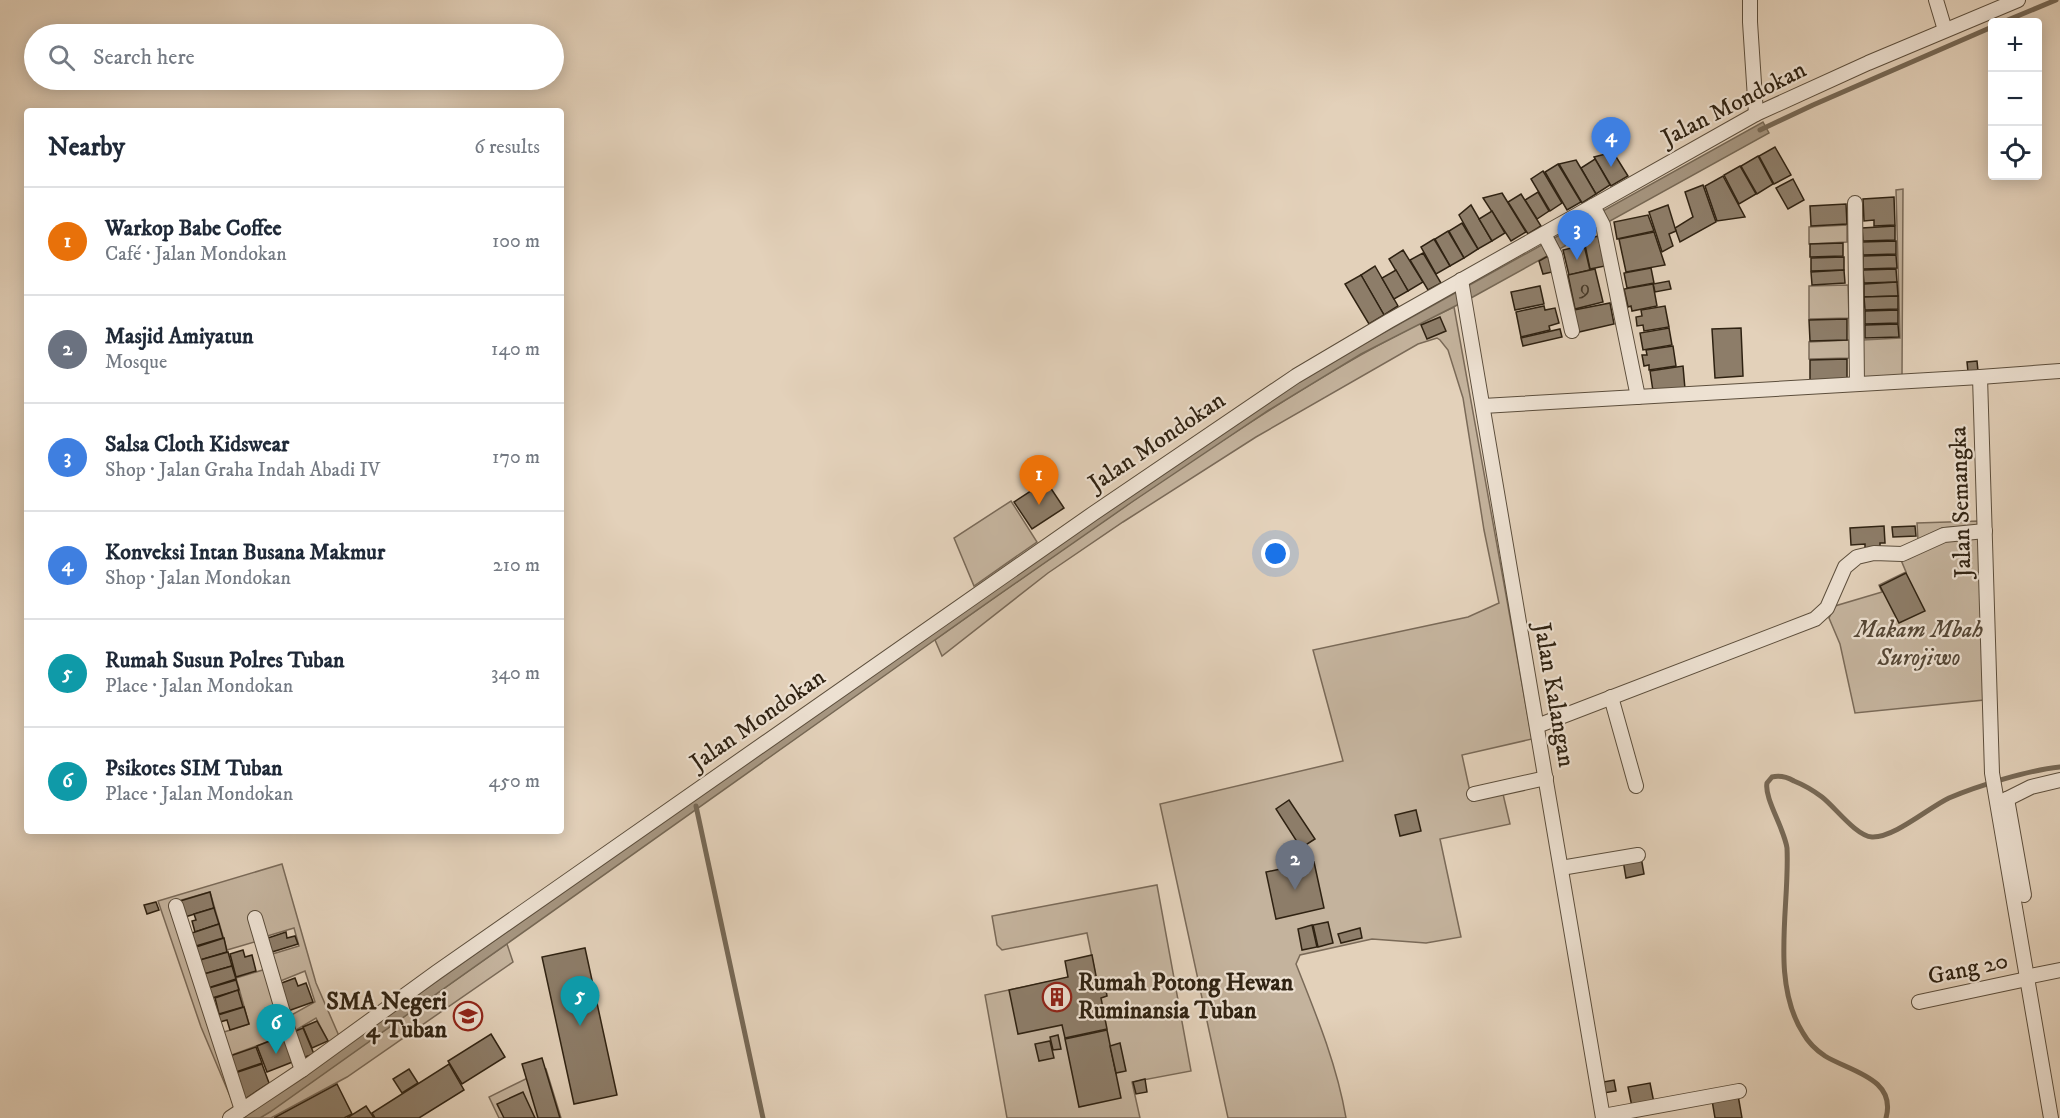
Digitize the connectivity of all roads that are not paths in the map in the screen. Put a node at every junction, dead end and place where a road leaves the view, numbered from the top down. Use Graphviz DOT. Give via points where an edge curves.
graph roads {
  1 [pos="1750,0"];
  2 [pos="1936,0"];
  3 [pos="2018,0"];
  4 [pos="1945,30"];
  5 [pos="1756,114"];
  6 [pos="1855,203"];
  7 [pos="1598,215"];
  8 [pos="1549,243"];
  9 [pos="1462,284"];
  10 [pos="1572,331"];
  11 [pos="2060,371"];
  12 [pos="1980,378"];
  13 [pos="1857,384"];
  14 [pos="1638,398"];
  15 [pos="1483,406"];
  16 [pos="1985,531"];
  17 [pos="1611,697"];
  18 [pos="1537,726"];
  19 [pos="1546,778"];
  20 [pos="2060,780"];
  21 [pos="1636,786"];
  22 [pos="1474,794"];
  23 [pos="2000,801"];
  24 [pos="1638,855"];
  25 [pos="1561,868"];
  26 [pos="2024,895"];
  27 [pos="176,906"];
  28 [pos="255,918"];
  29 [pos="2060,970"];
  30 [pos="2027,978"];
  31 [pos="1919,1002"];
  32 [pos="302,1070"];
  33 [pos="1739,1091"];
  34 [pos="1667,1111"];
  35 [pos="236,1114"];
  36 [pos="1603,1117"];
  37 [pos="2051,1118"];
  1 -- 5 [label="street"];
  2 -- 4 [label="street"];
  3 -- 4 [label="street, Jalan Mondokan"];
  4 -- 5 [label="street, Jalan Mondokan"];
  5 -- 7 [label="street, Jalan Mondokan"];
  6 -- 13 [label="street"];
  7 -- 8 [label="street, Jalan Mondokan"];
  7 -- 14 [label="street"];
  8 -- 9 [label="street, Jalan Mondokan"];
  8 -- 10 [label="street"];
  9 -- 15 [label="street, Jalan Kalangan"];
  9 -- 32 [label="street, Jalan Mondokan" via="1333,353 1240,412 436,972"];
  11 -- 12 [label="street"];
  12 -- 13 [label="street"];
  12 -- 16 [label="street, Jalan Semangka"];
  13 -- 14 [label="street"];
  14 -- 15 [label="street"];
  15 -- 18 [label="street, Jalan Kalangan"];
  16 -- 17 [label="street" via="1944,535 1902,554 1859,555 1845,567 1827,608 1815,619"];
  16 -- 23 [label="street, Jalan Semangka" via="1992,765"];
  17 -- 18 [label="street"];
  17 -- 21 [label="street"];
  18 -- 19 [label="street, Jalan Kalangan"];
  19 -- 22 [label="street"];
  19 -- 25 [label="street, Jalan Kalangan"];
  20 -- 23 [label="street" via="2038,784"];
  23 -- 26 [label="street"];
  23 -- 30 [label="street, Jalan Semangka"];
  24 -- 25 [label="street"];
  25 -- 36 [label="street, Jalan Kalangan"];
  27 -- 35 [label="street"];
  28 -- 32 [label="street"];
  29 -- 30 [label="street, Gang 20"];
  30 -- 31 [label="street, Gang 20"];
  30 -- 37 [label="street, Jalan Semangka"];
  32 -- 35 [label="street, Jalan Mondokan"];
  33 -- 34 [label="street"];
  34 -- 36 [label="street"];
}
